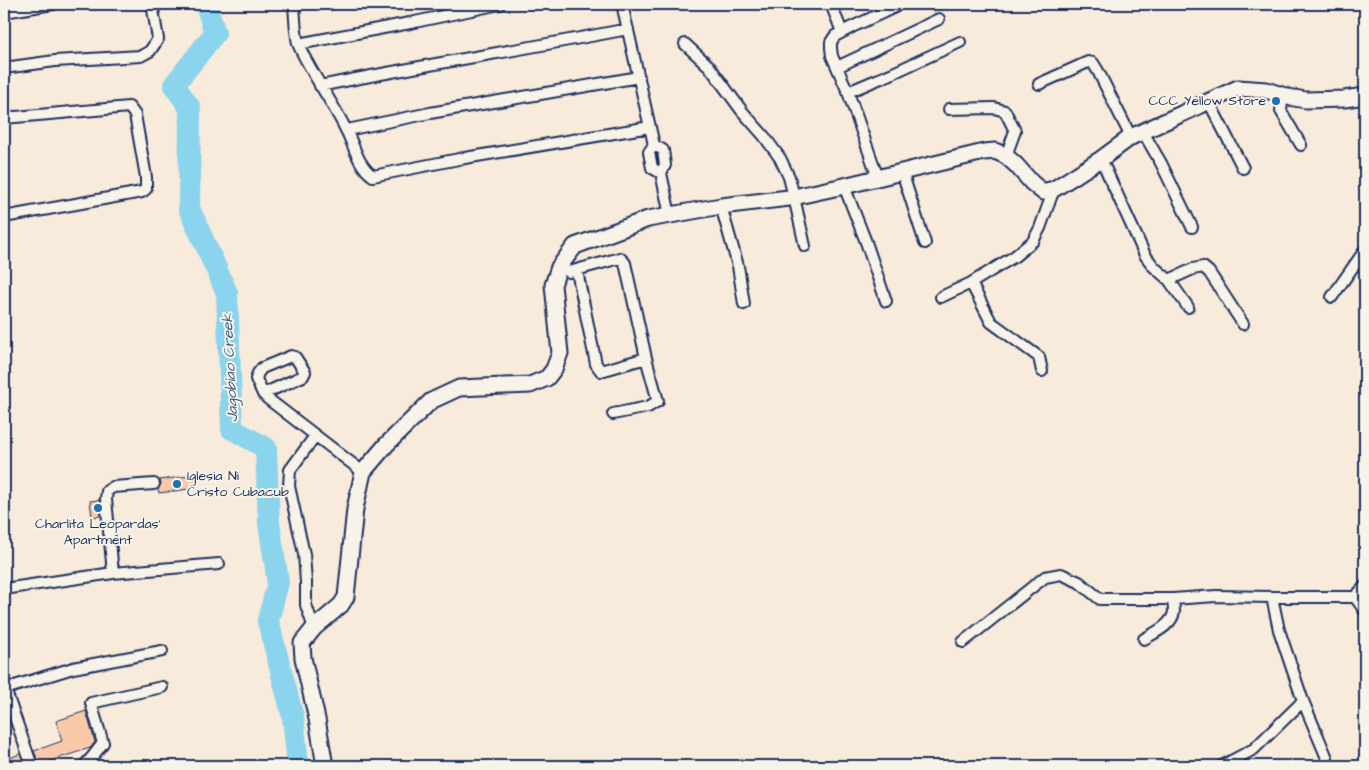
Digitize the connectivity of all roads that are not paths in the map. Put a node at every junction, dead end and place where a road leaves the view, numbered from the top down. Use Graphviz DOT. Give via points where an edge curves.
graph roads {
  1 [pos="53,4"];
  2 [pos="152,4"];
  3 [pos="294,4"];
  4 [pos="500,4"];
  5 [pos="622,4"];
  6 [pos="831,4"];
  7 [pos="895,7"];
  8 [pos="460,8"];
  9 [pos="4,12"];
  10 [pos="939,19"];
  11 [pos="628,29"];
  12 [pos="842,32"];
  13 [pos="960,42"];
  14 [pos="298,44"];
  15 [pos="685,44"];
  16 [pos="837,67"];
  17 [pos="4,68"];
  18 [pos="639,77"];
  19 [pos="1039,84"];
  20 [pos="320,86"];
  21 [pos="848,92"];
  22 [pos="1284,96"];
  23 [pos="1365,96"];
  24 [pos="1209,102"];
  25 [pos="949,109"];
  26 [pos="4,118"];
  27 [pos="650,127"];
  28 [pos="347,130"];
  29 [pos="1137,134"];
  30 [pos="1301,144"];
  31 [pos="1006,156"];
  32 [pos="1101,159"];
  33 [pos="1243,168"];
  34 [pos="902,172"];
  35 [pos="878,178"];
  36 [pos="844,186"];
  37 [pos="1054,189"];
  38 [pos="794,197"];
  39 [pos="720,206"];
  40 [pos="670,216"];
  41 [pos="4,217"];
  42 [pos="1192,227"];
  43 [pos="925,244"];
  44 [pos="805,246"];
  45 [pos="1365,250"];
  46 [pos="560,267"];
  47 [pos="576,271"];
  48 [pos="1169,280"];
  49 [pos="971,283"];
  50 [pos="941,297"];
  51 [pos="1332,297"];
  52 [pos="886,301"];
  53 [pos="744,304"];
  54 [pos="1188,307"];
  55 [pos="1243,324"];
  56 [pos="646,358"];
  57 [pos="1042,371"];
  58 [pos="263,394"];
  59 [pos="613,414"];
  60 [pos="315,436"];
  61 [pos="363,472"];
  62 [pos="154,484"];
  63 [pos="219,564"];
  64 [pos="113,573"];
  65 [pos="1365,586"];
  66 [pos="4,589"];
  67 [pos="1272,597"];
  68 [pos="1355,597"];
  69 [pos="1173,599"];
  70 [pos="1365,611"];
  71 [pos="314,628"];
  72 [pos="1144,639"];
  73 [pos="963,642"];
  74 [pos="162,651"];
  75 [pos="162,687"];
  76 [pos="5,688"];
  77 [pos="1303,701"];
  78 [pos="1327,758"];
  79 [pos="32,766"];
  80 [pos="84,766"];
  81 [pos="325,766"];
  82 [pos="1222,766"];
  1 -- 9 [label="street"];
  2 -- 17 [label="street" via="158,39 150,51 141,56 55,61"];
  3 -- 14 [label="street"];
  4 -- 8 [label="street"];
  5 -- 11 [label="street"];
  6 -- 12 [label="street"];
  7 -- 12 [label="street"];
  8 -- 14 [label="street" via="410,23"];
  10 -- 16 [label="street"];
  11 -- 18 [label="street"];
  11 -- 20 [label="street"];
  12 -- 16 [label="street" via="831,42"];
  13 -- 21 [label="street"];
  14 -- 20 [label="street"];
  15 -- 38 [label="street" via="709,66 780,158"];
  16 -- 21 [label="street"];
  18 -- 27 [label="street"];
  18 -- 28 [label="street"];
  19 -- 29 [label="street" via="1088,62 1093,63"];
  20 -- 28 [label="street"];
  21 -- 35 [label="street"];
  22 -- 23 [label="street" via="1306,100"];
  22 -- 24 [label="street" via="1266,90 1238,88"];
  22 -- 30 [label="street" via="1281,111"];
  24 -- 29 [label="street"];
  24 -- 33 [label="street"];
  25 -- 31 [label="street" via="994,108 1004,111 1015,131"];
  26 -- 41 [label="street" via="129,107 134,115 146,177 146,189 142,192"];
  27 -- 28 [label="street" via="373,176 366,171"];
  27 -- 40 [label="street" via="654,145 663,150 666,165 660,173"];
  29 -- 32 [label="street"];
  29 -- 42 [label="street" via="1161,163"];
  31 -- 34 [label="street" via="995,151 984,152"];
  31 -- 37 [label="street" via="1042,192"];
  32 -- 37 [label="street"];
  32 -- 48 [label="street" via="1145,255"];
  34 -- 35 [label="street"];
  34 -- 43 [label="street"];
  35 -- 36 [label="street"];
  36 -- 38 [label="street"];
  36 -- 52 [label="street"];
  37 -- 49 [label="street" via="1033,241"];
  38 -- 39 [label="street"];
  38 -- 44 [label="street"];
  39 -- 40 [label="street"];
  39 -- 53 [label="street" via="738,266"];
  40 -- 46 [label="street" via="648,219 575,246"];
  45 -- 51 [label="street"];
  46 -- 47 [label="street" via="568,272"];
  46 -- 61 [label="street" via="553,285 560,353 547,378 530,385 459,388 431,401"];
  47 -- 56 [label="street" via="620,258 625,263"];
  47 -- 56 [label="street" via="600,371"];
  48 -- 54 [label="street"];
  48 -- 55 [label="street" via="1203,267"];
  49 -- 50 [label="street"];
  49 -- 57 [label="street" via="991,322 1039,357"];
  56 -- 59 [label="street" via="658,401 648,407"];
  58 -- 58 [label="street" via="256,379 262,368 295,357 305,372 303,376"];
  58 -- 60 [label="street"];
  60 -- 61 [label="street"];
  60 -- 71 [label="street" via="290,470 289,486 304,554 306,605"];
  61 -- 71 [label="street" via="355,509 346,597"];
  62 -- 64 [label="street" via="107,490"];
  63 -- 64 [label="street"];
  64 -- 66 [label="street"];
  65 -- 68 [label="street"];
  67 -- 68 [label="street"];
  67 -- 69 [label="street"];
  67 -- 77 [label="street" via="1279,630"];
  68 -- 70 [label="street"];
  69 -- 72 [label="street" via="1171,620"];
  69 -- 73 [label="street" via="1100,599 1079,582 1062,574 1045,577"];
  71 -- 81 [label="street" via="302,643 303,658"];
  74 -- 76 [label="street" via="73,668"];
  75 -- 80 [label="street" via="91,703 103,743"];
  76 -- 79 [label="street"];
  77 -- 78 [label="street"];
  77 -- 82 [label="street" via="1254,749"];
}
